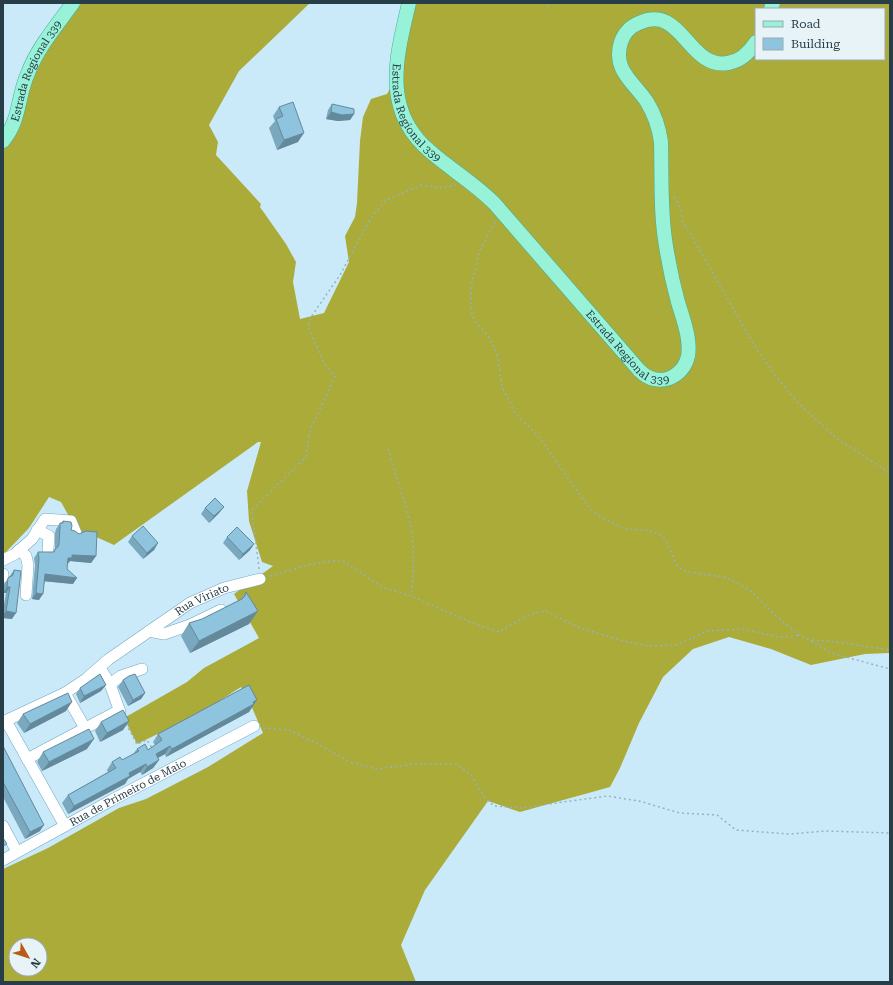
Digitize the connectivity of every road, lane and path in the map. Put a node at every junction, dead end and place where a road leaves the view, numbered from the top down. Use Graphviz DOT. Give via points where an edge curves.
graph roads {
  1 [pos="73,3"];
  2 [pos="409,3"];
  3 [pos="551,3"];
  4 [pos="548,7"];
  5 [pos="755,43"];
  6 [pos="3,141"];
  7 [pos="471,183"];
  8 [pos="663,188"];
  9 [pos="502,211"];
  10 [pos="388,449"];
  11 [pos="890,473"];
  12 [pos="36,530"];
  13 [pos="76,534"];
  14 [pos="48,549"];
  15 [pos="19,550"];
  16 [pos="3,560"];
  17 [pos="260,579"];
  18 [pos="26,595"];
  19 [pos="411,596"];
  20 [pos="230,605"];
  21 [pos="149,631"];
  22 [pos="800,635"];
  23 [pos="810,640"];
  24 [pos="890,650"];
  25 [pos="100,668"];
  26 [pos="142,669"];
  27 [pos="890,669"];
  28 [pos="110,684"];
  29 [pos="65,693"];
  30 [pos="116,712"];
  31 [pos="4,722"];
  32 [pos="254,726"];
  33 [pos="85,728"];
  34 [pos="154,753"];
  35 [pos="27,759"];
  36 [pos="3,826"];
  37 [pos="65,826"];
  38 [pos="890,833"];
  39 [pos="17,852"];
  40 [pos="3,860"];
  1 -- 6 [label="main road, Estrada Regional 339" via="34,59 24,81 17,118"];
  2 -- 7 [label="main road, Estrada Regional 339" via="396,61 399,104 411,131 423,145"];
  3 -- 4 [label="path"];
  5 -- 8 [label="main road, Estrada Regional 339" via="746,56 739,60 716,64 701,56 677,28 666,22 645,20 630,28 621,40 620,64 624,74 649,106 660,129"];
  7 -- 9 [label="main road, Estrada Regional 339"];
  7 -- 17 [label="path" via="441,188 422,185 386,200 371,218 340,275 311,317 308,327 314,343 324,363 335,376 310,431 306,458 252,510"];
  8 -- 9 [label="main road, Estrada Regional 339" via="665,244 687,335 688,356 676,375 661,380 650,378 638,370"];
  8 -- 11 [label="path" via="671,192 679,204 683,221 754,345 778,379 800,405 838,440"];
  9 -- 22 [label="path" via="480,250 471,287 471,309 473,318 495,349 502,387 515,413 539,437 588,506 599,516 624,529 660,535 665,539 681,569 725,577 739,584 752,592"];
  10 -- 19 [label="path" via="410,523 414,570"];
  12 -- 13 [label="street" via="45,519 59,519 71,522"];
  12 -- 14 [label="street" via="49,536"];
  12 -- 15 [label="street" via="32,539"];
  15 -- 16 [label="street"];
  15 -- 18 [label="street" via="26,556 28,565"];
  17 -- 19 [label="path" via="312,564 341,560 382,587"];
  17 -- 21 [label="street, Rua Viriato" via="224,588 190,603"];
  19 -- 22 [label="path" via="499,632 523,618 546,611 578,627 649,646 676,645 708,631 742,629 779,637"];
  20 -- 21 [label="street, Rua Viriato" via="190,625 164,634"];
  21 -- 25 [label="street, Rua Viriato"];
  22 -- 23 [label="path"];
  23 -- 24 [label="path"];
  23 -- 27 [label="path" via="831,653"];
  25 -- 28 [label="street"];
  25 -- 29 [label="street, Rua Viriato"];
  26 -- 28 [label="street" via="121,676"];
  28 -- 30 [label="street"];
  29 -- 31 [label="street, Rua Viriato"];
  29 -- 33 [label="street"];
  30 -- 33 [label="street"];
  30 -- 34 [label="path" via="137,744 147,740"];
  31 -- 35 [label="street"];
  32 -- 37 [label="street, Rua de Primeiro de Maio"];
  32 -- 38 [label="path" via="290,730 350,762 377,768 414,764 457,764 471,775 485,798 494,806 520,808 607,796 639,801 680,813 717,815 736,830 789,834 826,831"];
  33 -- 35 [label="street"];
  35 -- 37 [label="street"];
  36 -- 39 [label="street"];
  37 -- 39 [label="street, Rua de Primeiro de Maio"];
  39 -- 40 [label="street, Rua de Primeiro de Maio"];
}
